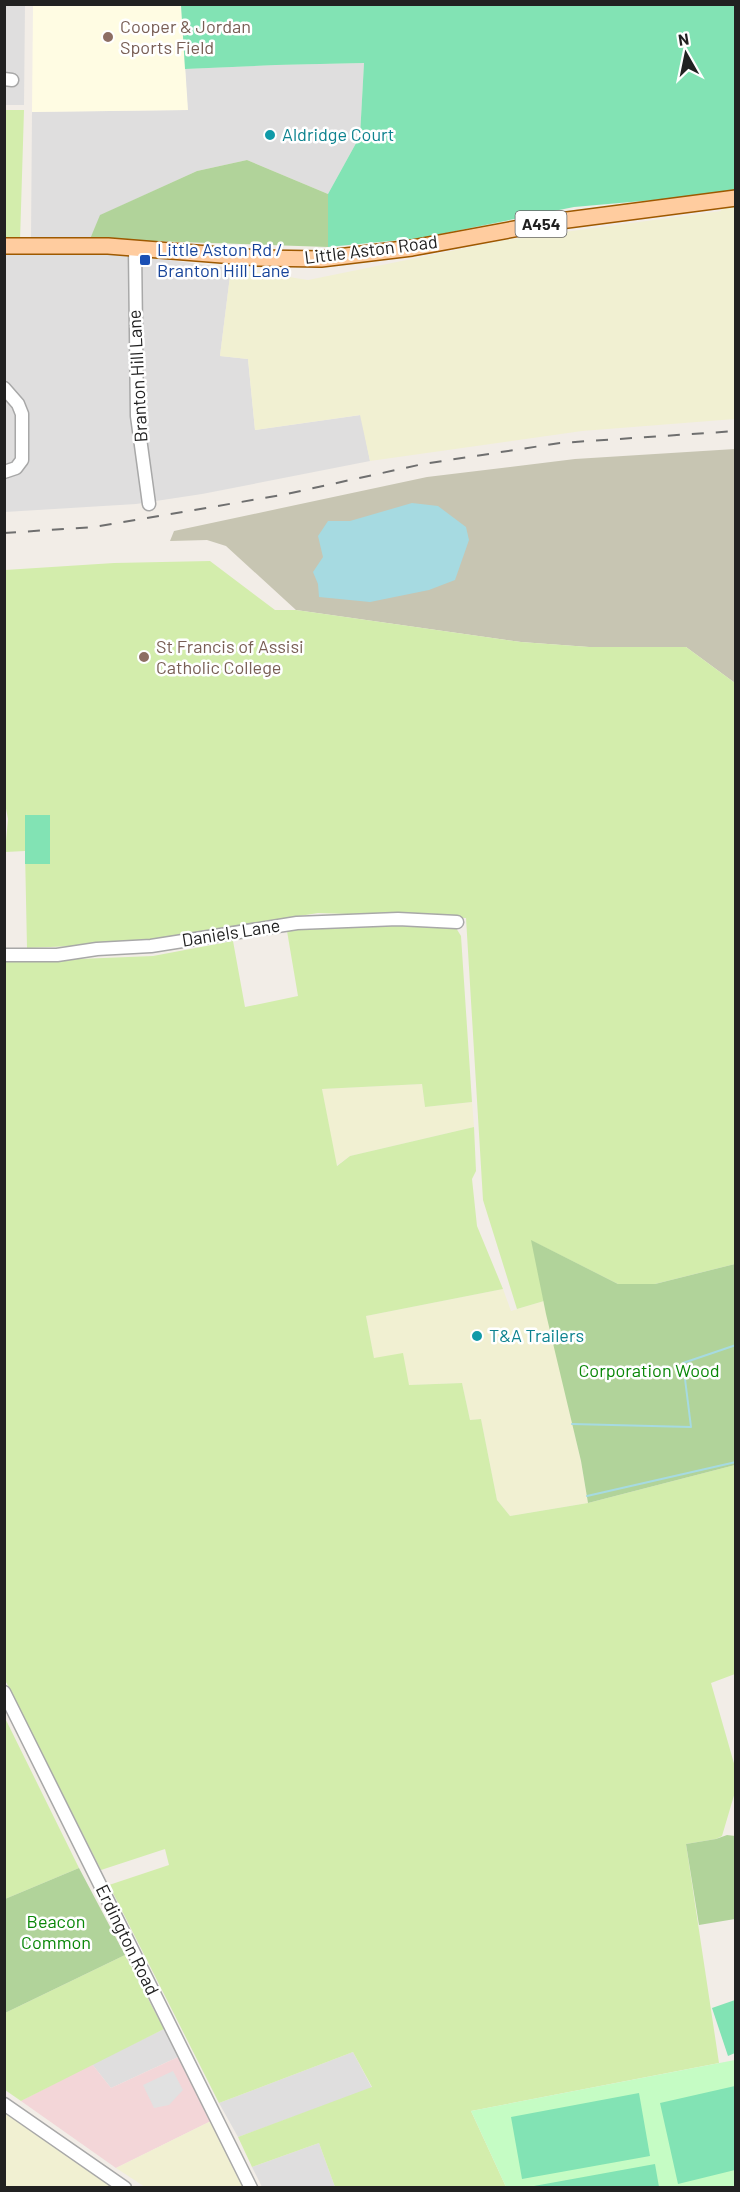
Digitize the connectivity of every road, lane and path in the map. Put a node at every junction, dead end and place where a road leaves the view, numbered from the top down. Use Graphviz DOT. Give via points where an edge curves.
graph roads {
  1 [pos="735,198"];
  2 [pos="4,246"];
  3 [pos="135,248"];
  4 [pos="4,388"];
  5 [pos="4,472"];
  6 [pos="149,504"];
  7 [pos="458,922"];
  8 [pos="4,955"];
  9 [pos="4,1692"];
  10 [pos="4,2104"];
  11 [pos="125,2187"];
  12 [pos="251,2187"];
  1 -- 3 [label="main road, Little Aston Road / A454" via="518,227 348,257 258,258"];
  2 -- 3 [label="main road, Little Aston Road / A454"];
  3 -- 6 [label="street, Branton Hill Lane" via="137,416"];
  4 -- 5 [label="street" via="21,409 22,460 16,468"];
  7 -- 8 [label="street, Daniels Lane" via="297,922 151,946 57,955"];
  9 -- 12 [label="street, Erdington Road"];
  10 -- 11 [label="street"];
}
